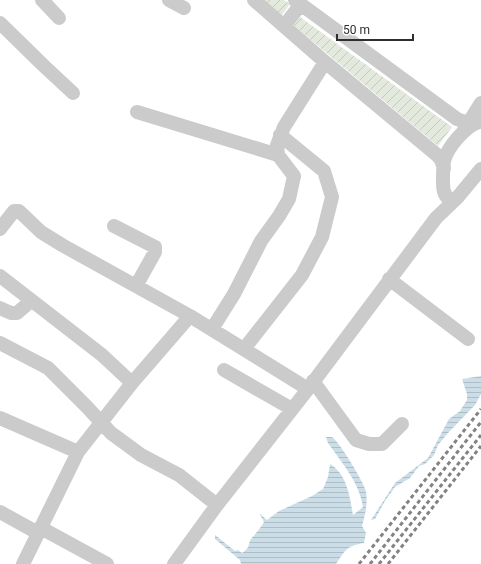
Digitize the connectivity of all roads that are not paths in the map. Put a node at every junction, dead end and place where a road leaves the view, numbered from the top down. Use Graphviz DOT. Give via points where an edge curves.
graph roads {
  1 [pos="42,0"];
  2 [pos="169,0"];
  3 [pos="254,0"];
  4 [pos="298,2"];
  5 [pos="184,8"];
  6 [pos="59,18"];
  7 [pos="0,23"];
  8 [pos="284,26"];
  9 [pos="325,62"];
  10 [pos="73,93"];
  11 [pos="481,103"];
  12 [pos="137,112"];
  13 [pos="472,125"];
  14 [pos="280,135"];
  15 [pos="278,155"];
  16 [pos="444,168"];
  17 [pos="481,169"];
  18 [pos="443,188"];
  19 [pos="457,198"];
  20 [pos="436,218"];
  21 [pos="114,226"];
  22 [pos="0,229"];
  23 [pos="0,276"];
  24 [pos="389,279"];
  25 [pos="136,286"];
  26 [pos="32,300"];
  27 [pos="0,308"];
  28 [pos="190,316"];
  29 [pos="212,329"];
  30 [pos="468,339"];
  31 [pos="0,342"];
  32 [pos="244,349"];
  33 [pos="224,370"];
  34 [pos="132,382"];
  35 [pos="310,385"];
  36 [pos="292,409"];
  37 [pos="0,418"];
  38 [pos="100,422"];
  39 [pos="402,424"];
  40 [pos="78,452"];
  41 [pos="216,505"];
  42 [pos="0,512"];
  43 [pos="40,530"];
  44 [pos="23,564"];
  45 [pos="107,564"];
  46 [pos="174,564"];
  1 -- 6 [label="street"];
  2 -- 5 [label="street"];
  3 -- 8 [label="street"];
  4 -- 8 [label="street"];
  4 -- 13 [label="street" via="457,119"];
  7 -- 10 [label="street"];
  8 -- 9 [label="street"];
  9 -- 14 [label="street"];
  9 -- 16 [label="street" via="437,155"];
  11 -- 13 [label="street"];
  12 -- 15 [label="street"];
  13 -- 16 [label="street" via="446,156"];
  14 -- 15 [label="street"];
  14 -- 32 [label="street" via="324,171 332,197 322,237 302,275"];
  15 -- 29 [label="street" via="294,176 289,199 261,241 234,294"];
  16 -- 18 [label="street"];
  17 -- 19 [label="street"];
  18 -- 19 [label="street" via="450,200"];
  18 -- 20 [label="street" via="442,207"];
  19 -- 20 [label="street"];
  20 -- 24 [label="street"];
  21 -- 25 [label="street" via="155,247 155,252"];
  22 -- 25 [label="street" via="14,211 19,211 41,232"];
  23 -- 26 [label="street"];
  24 -- 30 [label="street"];
  24 -- 35 [label="street"];
  25 -- 28 [label="street"];
  26 -- 27 [label="street" via="16,313"];
  26 -- 34 [label="street"];
  28 -- 29 [label="street"];
  28 -- 34 [label="street"];
  29 -- 32 [label="street"];
  31 -- 38 [label="street" via="48,368"];
  32 -- 35 [label="street"];
  33 -- 36 [label="street"];
  34 -- 38 [label="street"];
  35 -- 36 [label="street"];
  35 -- 39 [label="street" via="356,440 382,444"];
  36 -- 41 [label="street"];
  37 -- 40 [label="street"];
  38 -- 40 [label="street"];
  38 -- 41 [label="street" via="141,455 179,475"];
  40 -- 43 [label="street"];
  41 -- 46 [label="street"];
  42 -- 43 [label="street"];
  43 -- 44 [label="street"];
  43 -- 45 [label="street"];
}
